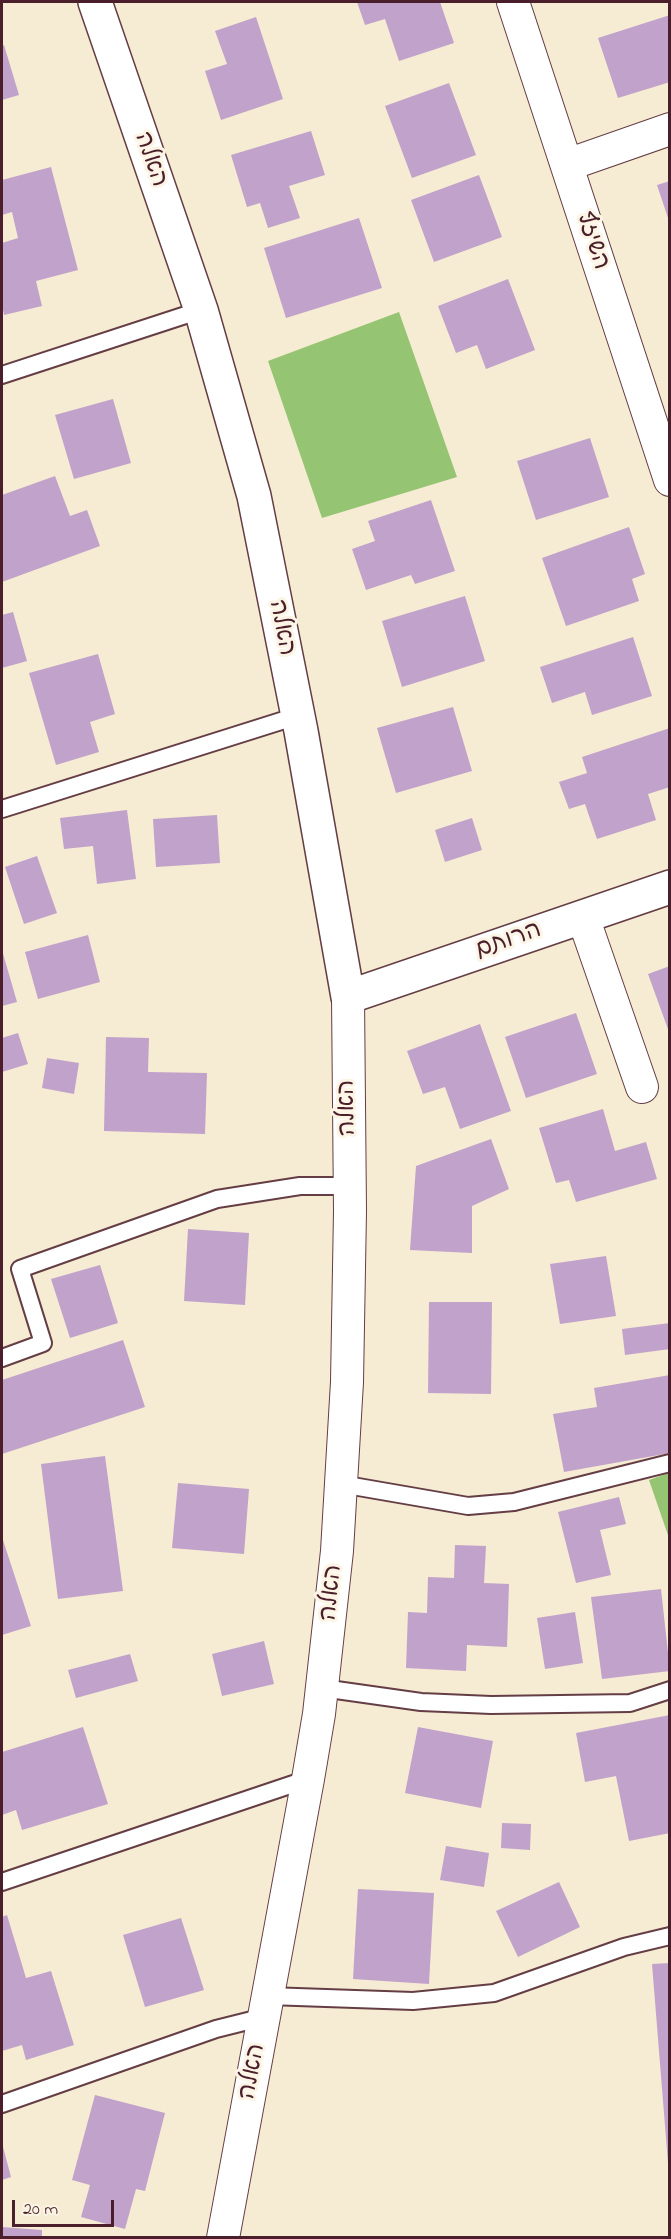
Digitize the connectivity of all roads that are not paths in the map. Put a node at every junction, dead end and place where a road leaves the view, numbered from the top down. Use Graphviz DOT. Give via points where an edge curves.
graph roads {
  1 [pos="95,2"];
  2 [pos="513,2"];
  3 [pos="669,129"];
  4 [pos="567,165"];
  5 [pos="201,310"];
  6 [pos="2,375"];
  7 [pos="667,465"];
  8 [pos="297,716"];
  9 [pos="2,809"];
  10 [pos="669,887"];
  11 [pos="583,917"];
  12 [pos="348,997"];
  13 [pos="642,1087"];
  14 [pos="350,1186"];
  15 [pos="2,1358"];
  16 [pos="669,1463"];
  17 [pos="341,1484"];
  18 [pos="322,1688"];
  19 [pos="669,1690"];
  20 [pos="308,1779"];
  21 [pos="2,1882"];
  22 [pos="669,1936"];
  23 [pos="266,2006"];
  24 [pos="2,2104"];
  25 [pos="223,2238"];
  1 -- 5 [label="street, האלה"];
  2 -- 4 [label="street, השיזף"];
  3 -- 4 [label="street"];
  4 -- 7 [label="street, השיזף"];
  5 -- 6 [label="lane"];
  5 -- 8 [label="street, האלה" via="254,496"];
  8 -- 9 [label="lane"];
  8 -- 12 [label="street, האלה"];
  10 -- 11 [label="street, הרותם"];
  11 -- 12 [label="street, הרותם"];
  11 -- 13 [label="street"];
  12 -- 14 [label="street, האלה"];
  14 -- 15 [label="lane" via="300,1186 217,1199 20,1269 43,1343"];
  14 -- 17 [label="street, האלה"];
  16 -- 17 [label="lane" via="514,1502 468,1506"];
  17 -- 18 [label="street, האלה"];
  18 -- 19 [label="lane" via="421,1702 490,1705 630,1703"];
  18 -- 20 [label="street, האלה"];
  20 -- 21 [label="lane"];
  20 -- 23 [label="street, האלה"];
  22 -- 23 [label="lane" via="624,1947 494,1993 413,2001"];
  23 -- 24 [label="lane" via="216,2029"];
  23 -- 25 [label="street, האלה"];
}
